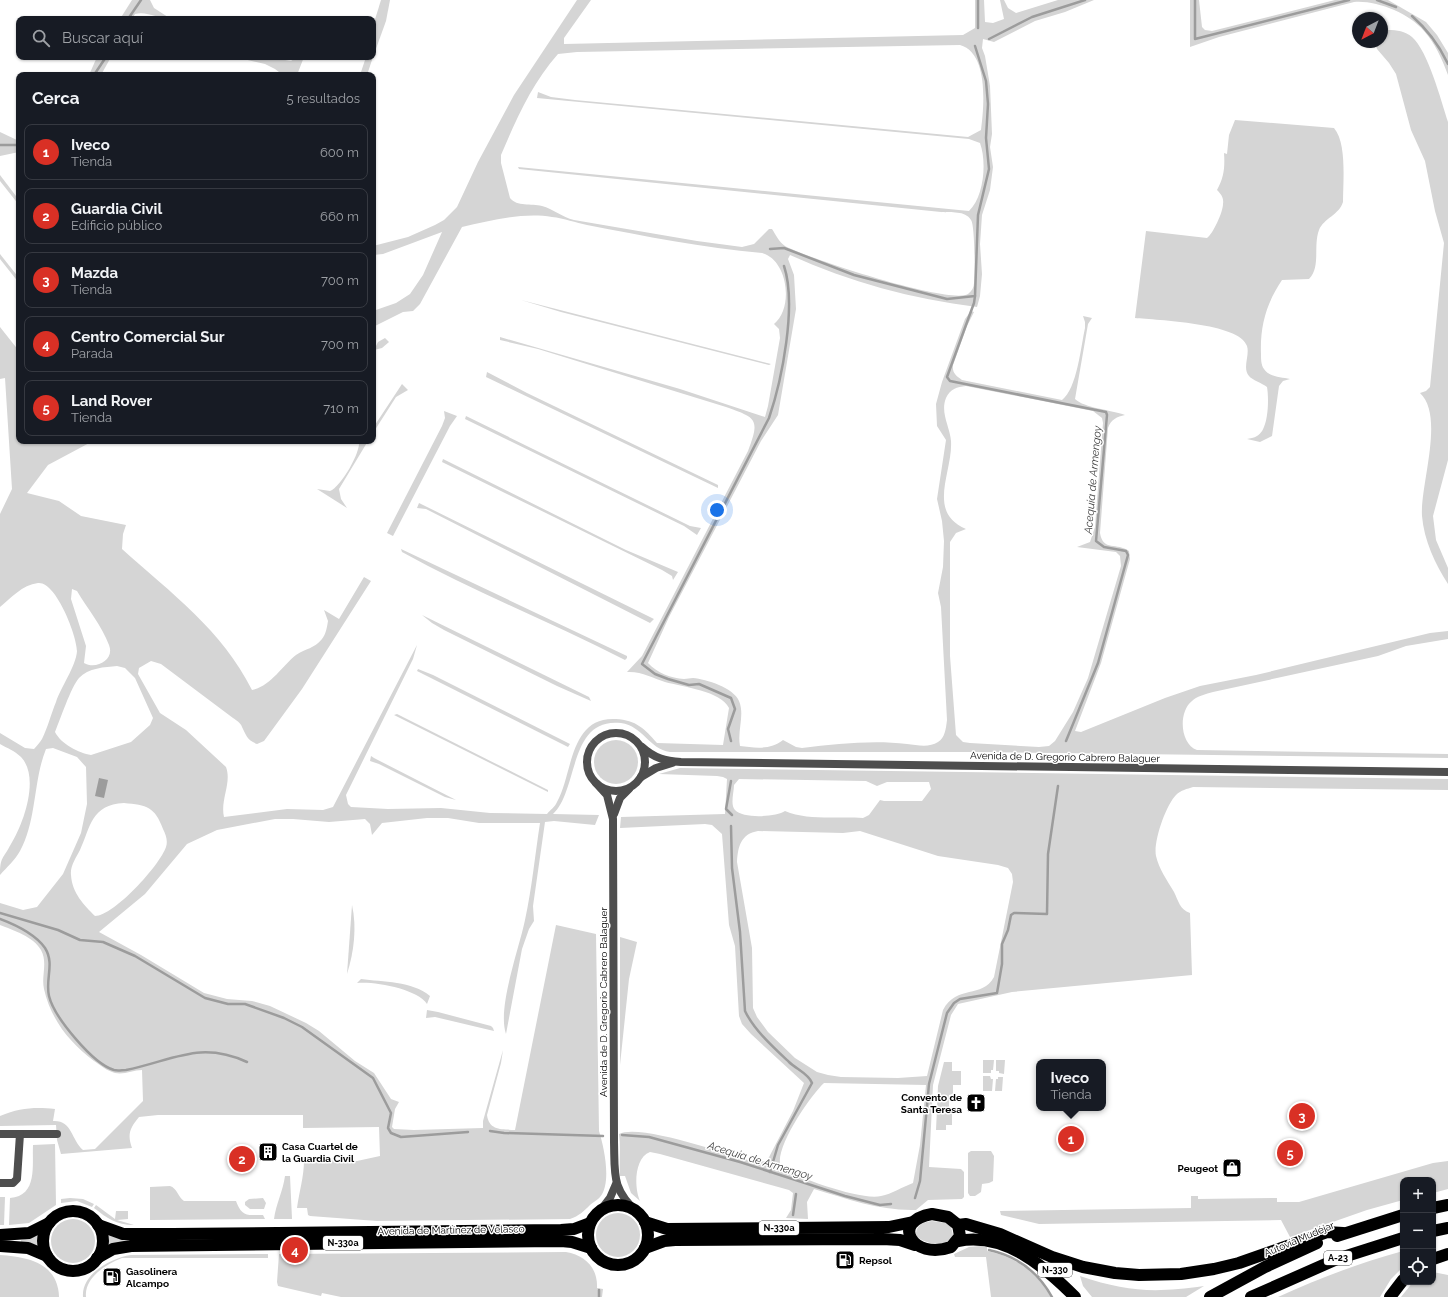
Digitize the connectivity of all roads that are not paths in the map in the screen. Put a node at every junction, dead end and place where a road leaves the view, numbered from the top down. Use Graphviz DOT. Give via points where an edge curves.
graph roads {
  1 [pos="642,747"];
  2 [pos="681,762"];
  3 [pos="1448,772"];
  4 [pos="641,777"];
  5 [pos="596,783"];
  6 [pos="630,788"];
  7 [pos="613,819"];
  8 [pos="0,1134"];
  9 [pos="20,1134"];
  10 [pos="57,1134"];
  11 [pos="0,1183"];
  12 [pos="616,1184"];
  13 [pos="1448,1204"];
  14 [pos="1436,1207"];
  15 [pos="600,1211"];
  16 [pos="1400,1216"];
  17 [pos="642,1218"];
  18 [pos="913,1222"];
  19 [pos="49,1223"];
  20 [pos="590,1223"];
  21 [pos="98,1225"];
  22 [pos="958,1225"];
  23 [pos="1448,1228"];
  24 [pos="1436,1230"];
  25 [pos="1343,1233"];
  26 [pos="0,1234"];
  27 [pos="1400,1239"];
  28 [pos="958,1241"];
  29 [pos="916,1245"];
  30 [pos="1026,1245"];
  31 [pos="0,1246"];
  32 [pos="591,1248"];
  33 [pos="645,1248"];
  34 [pos="1448,1254"];
  35 [pos="47,1256"];
  36 [pos="1436,1257"];
  37 [pos="97,1258"];
  38 [pos="1046,1270"];
  39 [pos="1400,1284"];
  40 [pos="1063,1297"];
  41 [pos="1075,1297"];
  42 [pos="1082,1297"];
  43 [pos="1210,1297"];
  44 [pos="1251,1297"];
  45 [pos="1390,1297"];
  1 -- 2 [label="street, Avenida de D. Gregorio Cabrero Balaguer" via="661,760"];
  1 -- 4 [label="street" via="646,762"];
  1 -- 5 [label="street" via="626,734 616,733 601,737 590,749 587,759 588,769"];
  2 -- 3 [label="street, Avenida de D. Gregorio Cabrero Balaguer"];
  2 -- 4 [label="street, Avenida de D. Gregorio Cabrero Balaguer" via="656,768"];
  4 -- 6 [label="street"];
  5 -- 6 [label="street" via="605,789 615,791"];
  5 -- 7 [label="street, Avenida de D. Gregorio Cabrero Balaguer" via="608,799"];
  6 -- 7 [label="street, Avenida de D. Gregorio Cabrero Balaguer" via="617,805"];
  7 -- 12 [label="street, Avenida de D. Gregorio Cabrero Balaguer"];
  8 -- 9 [label="street"];
  9 -- 10 [label="street"];
  9 -- 11 [label="street" via="18,1179 13,1183"];
  12 -- 15 [label="street, Avenida de D. Gregorio Cabrero Balaguer"];
  12 -- 17 [label="street, Avenida de D. Gregorio Cabrero Balaguer" via="623,1197"];
  13 -- 14 [label="highway"];
  15 -- 17 [label="highway, N-330a" via="616,1205 628,1207"];
  15 -- 20 [label="highway"];
  16 -- 25 [label="highway, Autovía Mudéjar / A-23"];
  17 -- 18 [label="highway, N-330a" via="662,1228 675,1229 889,1227"];
  17 -- 33 [label="highway" via="648,1238"];
  18 -- 22 [label="highway, N-330a" via="921,1217 938,1214 951,1218"];
  18 -- 29 [label="highway" via="910,1234"];
  19 -- 21 [label="highway, N-330a" via="63,1213 74,1211 90,1217"];
  19 -- 26 [label="highway, N-330a" via="29,1233"];
  19 -- 35 [label="highway" via="43,1239"];
  20 -- 21 [label="highway, Avenida de Martínez de Velasco / N-330a" via="566,1230 173,1234 123,1234"];
  20 -- 32 [label="highway" via="588,1233"];
  21 -- 37 [label="highway" via="102,1240"];
  22 -- 28 [label="highway"];
  22 -- 30 [label="highway, N-330" via="966,1224 987,1230"];
  23 -- 24 [label="highway"];
  25 -- 30 [label="highway" via="1327,1232 1227,1266 1166,1275 1103,1271 1068,1262"];
  25 -- 43 [label="highway, Autovía Mudéjar / A-23" via="1265,1267"];
  27 -- 44 [label="highway, A-23" via="1337,1259"];
  28 -- 29 [label="highway, N-330a" via="951,1247 940,1250 925,1249"];
  28 -- 38 [label="highway, N-330" via="976,1238 993,1241 1022,1254"];
  29 -- 33 [label="highway, N-330a" via="883,1238 675,1240 655,1243"];
  30 -- 42 [label="highway, N-330"];
  31 -- 35 [label="highway, N-330a" via="28,1248"];
  32 -- 33 [label="highway, N-330a" via="603,1261 620,1265 635,1260"];
  32 -- 37 [label="highway, Avenida de Martínez de Velasco / N-330a" via="561,1241 131,1246 114,1249"];
  34 -- 36 [label="highway"];
  35 -- 37 [label="highway, N-330a" via="60,1267 71,1270 83,1269"];
  38 -- 40 [label="highway" via="1058,1285"];
  38 -- 41 [label="highway, N-330"];
  39 -- 45 [label="highway"];
}
